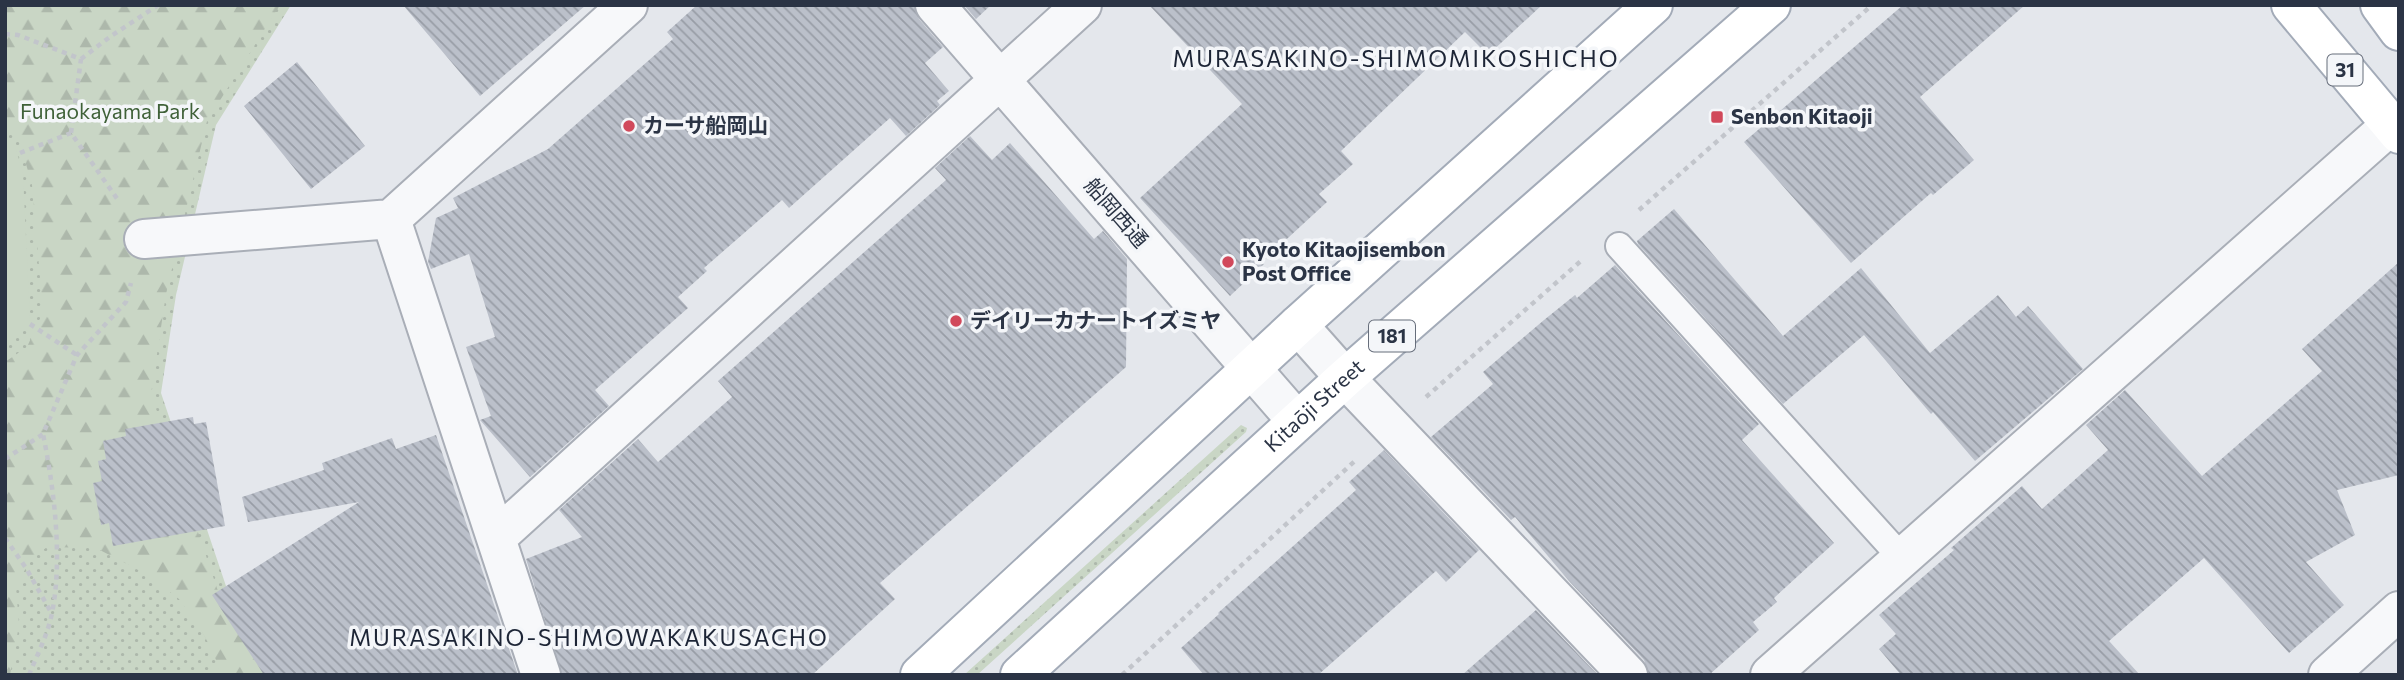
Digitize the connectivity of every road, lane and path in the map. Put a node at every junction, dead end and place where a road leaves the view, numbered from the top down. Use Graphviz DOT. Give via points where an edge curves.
graph roads {
  1 [pos="158,5"];
  2 [pos="628,5"];
  3 [pos="935,5"];
  4 [pos="1082,5"];
  5 [pos="1653,5"];
  6 [pos="1772,5"];
  7 [pos="1872,5"];
  8 [pos="2291,5"];
  9 [pos="2380,5"];
  10 [pos="2399,31"];
  11 [pos="5,34"];
  12 [pos="81,59"];
  13 [pos="1000,80"];
  14 [pos="2395,130"];
  15 [pos="71,133"];
  16 [pos="20,153"];
  17 [pos="1632,216"];
  18 [pos="391,219"];
  19 [pos="144,239"];
  20 [pos="1619,246"];
  21 [pos="1590,253"];
  22 [pos="30,324"];
  23 [pos="1298,325"];
  24 [pos="77,355"];
  25 [pos="1251,368"];
  26 [pos="1345,378"];
  27 [pos="1297,421"];
  28 [pos="1392,427"];
  29 [pos="43,434"];
  30 [pos="5,459"];
  31 [pos="5,538"];
  32 [pos="496,538"];
  33 [pos="1902,558"];
  34 [pos="2399,611"];
  35 [pos="52,614"];
  36 [pos="29,675"];
  37 [pos="541,675"];
  38 [pos="920,675"];
  39 [pos="1020,675"];
  40 [pos="1122,675"];
  41 [pos="1628,675"];
  42 [pos="1770,675"];
  43 [pos="2328,675"];
  1 -- 12 [label="path"];
  2 -- 18 [label="street"];
  3 -- 13 [label="street, 船岡西通"];
  4 -- 13 [label="street"];
  5 -- 23 [label="main road"];
  6 -- 26 [label="main road, Kitaōji Street / 181"];
  7 -- 17 [label="path"];
  8 -- 14 [label="main road, 31"];
  9 -- 10 [label="main road"];
  11 -- 12 [label="path"];
  12 -- 15 [label="path"];
  13 -- 25 [label="street, 船岡西通"];
  13 -- 32 [label="street"];
  14 -- 33 [label="street"];
  15 -- 16 [label="path"];
  15 -- 19 [label="path"];
  18 -- 19 [label="street"];
  18 -- 32 [label="street"];
  19 -- 24 [label="path" via="126,302"];
  20 -- 33 [label="lane"];
  21 -- 28 [label="path"];
  22 -- 24 [label="path"];
  23 -- 25 [label="main road"];
  23 -- 26 [label="street"];
  24 -- 29 [label="path"];
  25 -- 27 [label="street, 船岡西通"];
  25 -- 38 [label="main road"];
  26 -- 27 [label="main road, Kitaōji Street / 181"];
  26 -- 28 [label="street"];
  27 -- 39 [label="main road, Kitaōji Street / 181"];
  28 -- 40 [label="path"];
  28 -- 41 [label="street"];
  29 -- 30 [label="path"];
  29 -- 35 [label="path" via="56,524"];
  31 -- 35 [label="path"];
  32 -- 37 [label="street"];
  33 -- 42 [label="street"];
  34 -- 43 [label="street"];
  35 -- 36 [label="path"];
}
